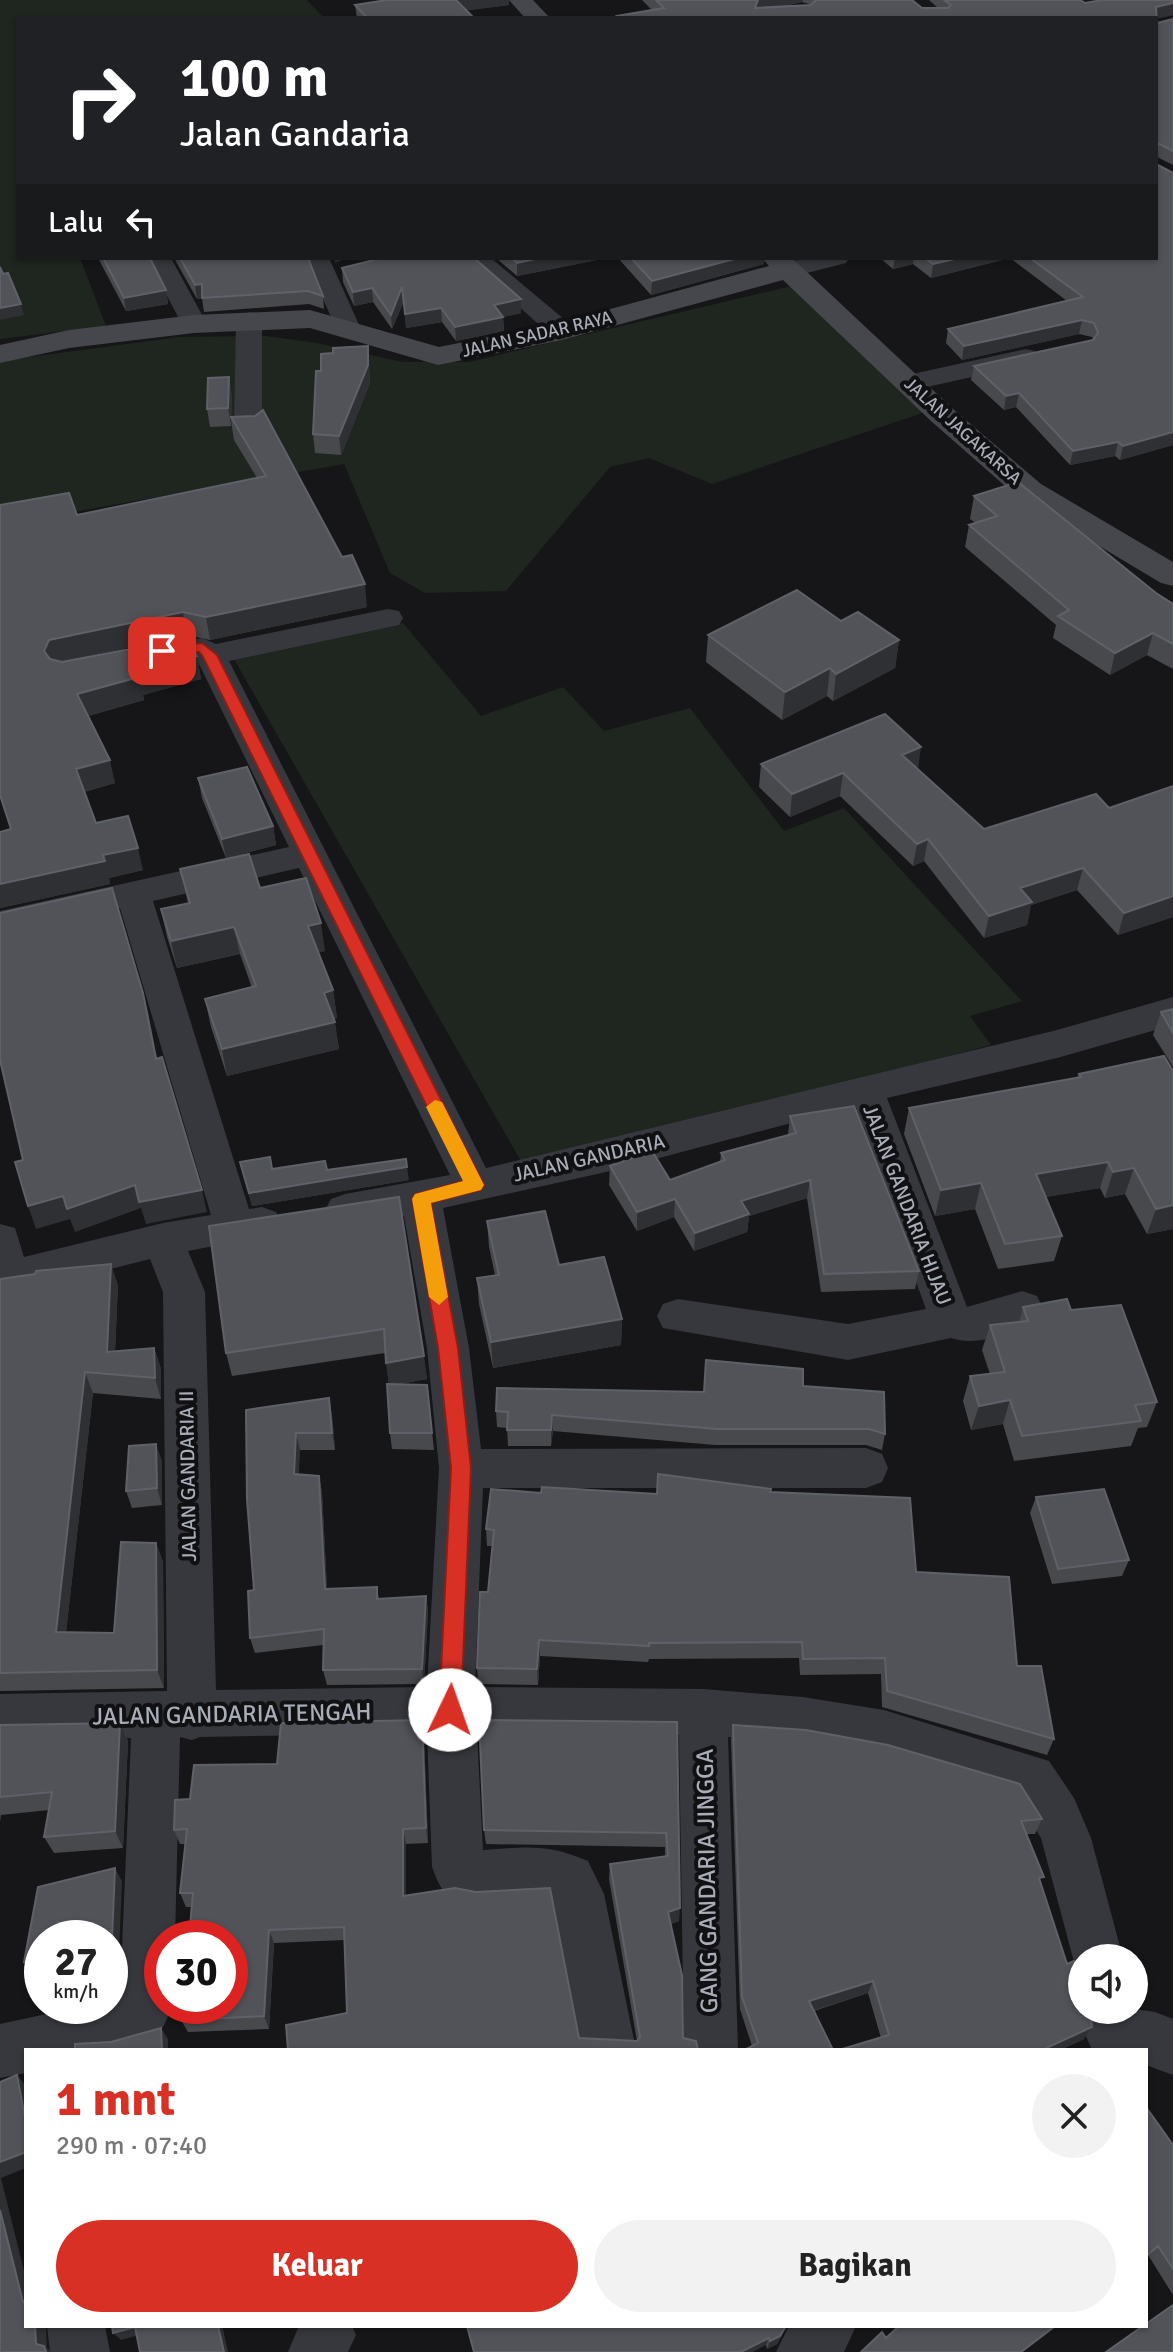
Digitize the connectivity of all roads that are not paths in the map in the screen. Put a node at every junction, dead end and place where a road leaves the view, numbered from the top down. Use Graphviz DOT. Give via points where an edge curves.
graph roads {
  1 [pos="520,0"];
  2 [pos="536,16"];
  3 [pos="160,260"];
  4 [pos="478,260"];
  5 [pos="818,260"];
  6 [pos="781,264"];
  7 [pos="322,267"];
  8 [pos="353,272"];
  9 [pos="307,314"];
  10 [pos="249,320"];
  11 [pos="345,322"];
  12 [pos="194,324"];
  13 [pos="562,331"];
  14 [pos="1052,351"];
  15 [pos="0,354"];
  16 [pos="909,383"];
  17 [pos="248,429"];
  18 [pos="1173,576"];
  19 [pos="388,618"];
  20 [pos="210,655"];
  21 [pos="109,663"];
  22 [pos="308,854"];
  23 [pos="134,895"];
  24 [pos="0,923"];
  25 [pos="1173,1011"];
  26 [pos="864,1089"];
  27 [pos="475,1185"];
  28 [pos="421,1199"];
  29 [pos="235,1228"];
  30 [pos="163,1239"];
  31 [pos="3,1266"];
  32 [pos="1022,1308"];
  33 [pos="678,1316"];
  34 [pos="951,1320"];
  35 [pos="461,1468"];
  36 [pos="866,1468"];
  37 [pos="450,1710"];
  38 [pos="703,1712"];
  39 [pos="174,1716"];
  40 [pos="0,1717"];
  41 [pos="1094,1944"];
  42 [pos="1107,2031"];
  43 [pos="20,2048"];
  44 [pos="609,2048"];
  45 [pos="711,2048"];
  46 [pos="1173,2048"];
  47 [pos="76,2328"];
  48 [pos="825,2328"];
  49 [pos="80,2352"];
  50 [pos="806,2352"];
  1 -- 2 [label="street"];
  3 -- 12 [label="street"];
  4 -- 13 [label="street"];
  5 -- 6 [label="street"];
  6 -- 13 [label="street, JALAN SADAR RAYA"];
  6 -- 16 [label="street, JALAN JAGAKARSA"];
  7 -- 8 [label="street"];
  7 -- 11 [label="street"];
  9 -- 11 [label="street"];
  10 -- 11 [label="street, JALAN SADAR RAYA"];
  10 -- 12 [label="street, JALAN SADAR RAYA"];
  10 -- 17 [label="street"];
  11 -- 13 [label="street, JALAN SADAR RAYA" via="438,356"];
  12 -- 15 [label="street, JALAN SADAR RAYA" via="69,339"];
  14 -- 16 [label="street"];
  16 -- 18 [label="street, JALAN JAGAKARSA" via="1030,491"];
  19 -- 20 [label="street"];
  20 -- 21 [label="street" via="202,648 188,648"];
  20 -- 22 [label="street"];
  22 -- 23 [label="street"];
  22 -- 27 [label="street"];
  23 -- 24 [label="street"];
  23 -- 29 [label="street"];
  25 -- 26 [label="street, JALAN GANDARIA" via="1097,1036"];
  26 -- 27 [label="street, JALAN GANDARIA"];
  26 -- 34 [label="street, JALAN GANDARIA HIJAU"];
  27 -- 28 [label="street, JALAN GANDARIA"];
  28 -- 29 [label="street, JALAN GANDARIA"];
  28 -- 35 [label="street" via="448,1348"];
  29 -- 30 [label="street, JALAN GANDARIA"];
  30 -- 31 [label="street, JALAN GANDARIA"];
  30 -- 39 [label="street, JALAN GANDARIA II" via="184,1292"];
  32 -- 34 [label="street, JALAN GANDARIA HIJAU" via="984,1322 965,1325"];
  33 -- 34 [label="street, JALAN GANDARIA HIJAU" via="848,1342"];
  35 -- 36 [label="street"];
  35 -- 37 [label="street"];
  37 -- 38 [label="street, JALAN GANDARIA TENGAH"];
  37 -- 39 [label="street, JALAN GANDARIA TENGAH"];
  37 -- 44 [label="street" via="460,1871 472,1877 543,1871 570,1879 578,1894"];
  38 -- 41 [label="street, JALAN GANDARIA TENGAH" via="803,1720 884,1734 1031,1778 1042,1789 1076,1871"];
  38 -- 45 [label="street, GANG GANDARIA JINGGA"];
  39 -- 40 [label="street, JALAN GANDARIA TENGAH"];
  39 -- 43 [label="street, JALAN GANDARIA II" via="147,2001 133,2020 116,2027"];
  42 -- 46 [label="street" via="1155,2039"];
  47 -- 49 [label="street"];
  48 -- 50 [label="street"];
}
